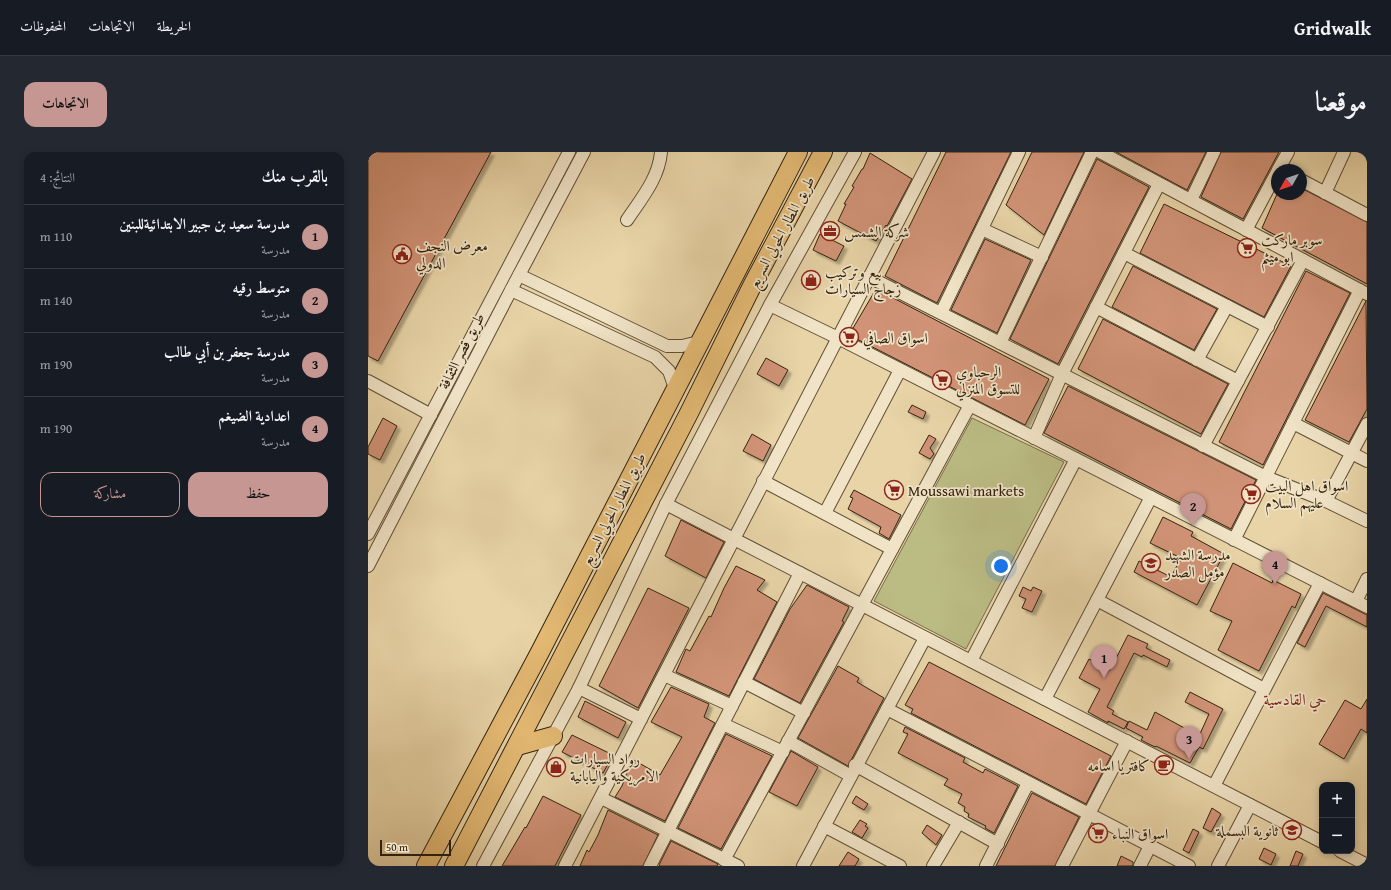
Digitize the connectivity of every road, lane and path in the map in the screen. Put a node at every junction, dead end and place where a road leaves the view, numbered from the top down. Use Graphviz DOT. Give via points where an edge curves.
graph roads {
  1 [pos="569,152"];
  2 [pos="584,152"];
  3 [pos="661,152"];
  4 [pos="798,152"];
  5 [pos="823,152"];
  6 [pos="855,152"];
  7 [pos="934,152"];
  8 [pos="1020,152"];
  9 [pos="1092,152"];
  10 [pos="1100,152"];
  11 [pos="1214,152"];
  12 [pos="1288,152"];
  13 [pos="1344,152"];
  14 [pos="1282,164"];
  15 [pos="1307,183"];
  16 [pos="1159,184"];
  17 [pos="1271,185"];
  18 [pos="1325,193"];
  19 [pos="1191,200"];
  20 [pos="1367,215"];
  21 [pos="627,220"];
  22 [pos="982,229"];
  23 [pos="1246,230"];
  24 [pos="1124,253"];
  25 [pos="1042,257"];
  26 [pos="1303,260"];
  27 [pos="518,275"];
  28 [pos="869,277"];
  29 [pos="511,290"];
  30 [pos="1363,292"];
  31 [pos="770,305"];
  32 [pos="1227,306"];
  33 [pos="1096,307"];
  34 [pos="941,313"];
  35 [pos="1268,327"];
  36 [pos="838,338"];
  37 [pos="699,342"];
  38 [pos="1000,343"];
  39 [pos="667,346"];
  40 [pos="1197,360"];
  41 [pos="662,363"];
  42 [pos="900,370"];
  43 [pos="1062,374"];
  44 [pos="368,381"];
  45 [pos="1238,381"];
  46 [pos="672,395"];
  47 [pos="970,405"];
  48 [pos="690,413"];
  49 [pos="431,415"];
  50 [pos="1293,423"];
  51 [pos="1367,424"];
  52 [pos="1034,438"];
  53 [pos="645,445"];
  54 [pos="1203,446"];
  55 [pos="1352,453"];
  56 [pos="1076,459"];
  57 [pos="665,460"];
  58 [pos="1367,460"];
  59 [pos="1266,477"];
  60 [pos="763,481"];
  61 [pos="1151,497"];
  62 [pos="1326,501"];
  63 [pos="666,504"];
  64 [pos="825,514"];
  65 [pos="1367,521"];
  66 [pos="368,534"];
  67 [pos="734,539"];
  68 [pos="1234,540"];
  69 [pos="892,549"];
  70 [pos="368,566"];
  71 [pos="800,573"];
  72 [pos="1367,579"];
  73 [pos="1320,583"];
  74 [pos="1097,600"];
  75 [pos="1362,604"];
  76 [pos="862,605"];
  77 [pos="925,638"];
  78 [pos="971,661"];
  79 [pos="664,675"];
  80 [pos="744,682"];
  81 [pos="579,688"];
  82 [pos="1264,689"];
  83 [pos="1045,699"];
  84 [pos="732,706"];
  85 [pos="887,709"];
  86 [pos="804,713"];
  87 [pos="641,719"];
  88 [pos="722,724"];
  89 [pos="553,736"];
  90 [pos="1127,741"];
  91 [pos="517,746"];
  92 [pos="785,746"];
  93 [pos="853,770"];
  94 [pos="1028,783"];
  95 [pos="1214,786"];
  96 [pos="600,798"];
  97 [pos="1250,804"];
  98 [pos="1088,814"];
  99 [pos="959,822"];
  100 [pos="824,826"];
  101 [pos="668,831"];
  102 [pos="1319,840"];
  103 [pos="998,844"];
  104 [pos="1150,846"];
  105 [pos="1346,854"];
  106 [pos="724,860"];
  107 [pos="1367,865"];
  108 [pos="426,866"];
  109 [pos="454,866"];
  110 [pos="483,866"];
  111 [pos="564,866"];
  112 [pos="650,866"];
  113 [pos="738,866"];
  114 [pos="802,866"];
  115 [pos="900,866"];
  116 [pos="933,866"];
  117 [pos="986,866"];
  118 [pos="1062,866"];
  119 [pos="1140,866"];
  120 [pos="1189,866"];
  121 [pos="1218,866"];
  1 -- 49 [label="street, طريق قصر الثقافة"];
  2 -- 27 [label="street, طريق قصر الثقافة"];
  3 -- 21 [label="street" via="652,182"];
  4 -- 37 [label="highway, طريق المطار الحولي السريع"];
  5 -- 48 [label="highway, طريق المطار الحولي السريع"];
  6 -- 31 [label="street"];
  7 -- 28 [label="street"];
  8 -- 22 [label="street"];
  9 -- 25 [label="street"];
  10 -- 16 [label="street"];
  11 -- 19 [label="street"];
  12 -- 14 [label="street"];
  13 -- 18 [label="street"];
  15 -- 18 [label="street"];
  16 -- 19 [label="street"];
  16 -- 24 [label="street"];
  17 -- 23 [label="street"];
  18 -- 20 [label="street"];
  19 -- 23 [label="street"];
  22 -- 25 [label="street"];
  22 -- 34 [label="street"];
  23 -- 26 [label="street"];
  24 -- 32 [label="street"];
  24 -- 33 [label="street"];
  25 -- 38 [label="street"];
  26 -- 30 [label="street"];
  26 -- 35 [label="street"];
  27 -- 29 [label="street, طريق قصر الثقافة"];
  27 -- 39 [label="street"];
  28 -- 34 [label="street"];
  28 -- 36 [label="street"];
  29 -- 41 [label="street" via="650,354"];
  29 -- 70 [label="street, طريق قصر الثقافة"];
  30 -- 50 [label="street"];
  31 -- 36 [label="street"];
  31 -- 63 [label="street"];
  32 -- 35 [label="street"];
  32 -- 40 [label="street"];
  33 -- 40 [label="street"];
  33 -- 43 [label="street"];
  34 -- 38 [label="street"];
  35 -- 45 [label="street"];
  36 -- 42 [label="street"];
  36 -- 60 [label="street"];
  37 -- 39 [label="street"];
  37 -- 46 [label="highway, طريق المطار الحولي السريع"];
  38 -- 43 [label="street"];
  39 -- 41 [label="street" via="670,358"];
  40 -- 45 [label="street"];
  41 -- 46 [label="street" via="669,371"];
  42 -- 47 [label="street"];
  42 -- 64 [label="street"];
  43 -- 52 [label="street"];
  43 -- 54 [label="street"];
  44 -- 49 [label="street"];
  45 -- 54 [label="street"];
  46 -- 48 [label="highway" via="669,409 673,415 680,418"];
  46 -- 53 [label="highway, طريق المطار الحولي السريع"];
  47 -- 52 [label="street"];
  47 -- 69 [label="street"];
  48 -- 57 [label="highway, طريق المطار الحولي السريع"];
  49 -- 66 [label="street, طريق قصر الثقافة"];
  50 -- 55 [label="street"];
  50 -- 59 [label="street"];
  51 -- 55 [label="street"];
  52 -- 56 [label="street"];
  53 -- 57 [label="highway" via="653,444 660,447"];
  53 -- 108 [label="highway, طريق المطار الحولي السريع" via="536,659"];
  54 -- 59 [label="street"];
  55 -- 58 [label="street"];
  55 -- 62 [label="street"];
  56 -- 61 [label="street"];
  56 -- 78 [label="street"];
  57 -- 91 [label="highway, طريق المطار الحولي السريع"];
  59 -- 62 [label="street"];
  59 -- 68 [label="street"];
  60 -- 64 [label="street"];
  60 -- 67 [label="street"];
  61 -- 68 [label="street"];
  61 -- 74 [label="street"];
  62 -- 65 [label="street"];
  63 -- 67 [label="street"];
  63 -- 81 [label="street"];
  64 -- 69 [label="street"];
  67 -- 71 [label="street"];
  67 -- 79 [label="street"];
  68 -- 73 [label="street"];
  69 -- 76 [label="street"];
  71 -- 76 [label="street"];
  71 -- 80 [label="street"];
  72 -- 75 [label="street"];
  73 -- 75 [label="street"];
  73 -- 82 [label="street"];
  74 -- 82 [label="street"];
  74 -- 83 [label="street"];
  76 -- 77 [label="street"];
  76 -- 86 [label="street"];
  77 -- 78 [label="street"];
  77 -- 85 [label="street"];
  78 -- 83 [label="street"];
  79 -- 84 [label="street"];
  79 -- 87 [label="street"];
  80 -- 84 [label="street"];
  80 -- 86 [label="street"];
  81 -- 87 [label="street"];
  81 -- 89 [label="street"];
  82 -- 95 [label="street"];
  83 -- 90 [label="street"];
  84 -- 88 [label="street"];
  85 -- 93 [label="street"];
  85 -- 94 [label="street"];
  86 -- 92 [label="street"];
  87 -- 96 [label="street"];
  88 -- 92 [label="street"];
  88 -- 101 [label="street"];
  89 -- 91 [label="highway"];
  89 -- 110 [label="street"];
  90 -- 95 [label="street"];
  90 -- 98 [label="street"];
  91 -- 109 [label="highway, طريق المطار الحولي السريع"];
  92 -- 93 [label="street"];
  92 -- 106 [label="street"];
  93 -- 99 [label="street"];
  93 -- 100 [label="street"];
  94 -- 98 [label="street"];
  94 -- 103 [label="street"];
  95 -- 97 [label="street"];
  96 -- 101 [label="street"];
  96 -- 111 [label="street"];
  97 -- 102 [label="street"];
  97 -- 121 [label="street"];
  98 -- 104 [label="street"];
  98 -- 118 [label="street"];
  99 -- 103 [label="street"];
  99 -- 116 [label="street"];
  100 -- 114 [label="street"];
  100 -- 115 [label="street"];
  101 -- 106 [label="street"];
  101 -- 112 [label="street"];
  103 -- 117 [label="street"];
  104 -- 119 [label="street"];
  104 -- 120 [label="street"];
  105 -- 107 [label="street"];
  106 -- 113 [label="street"];
}
